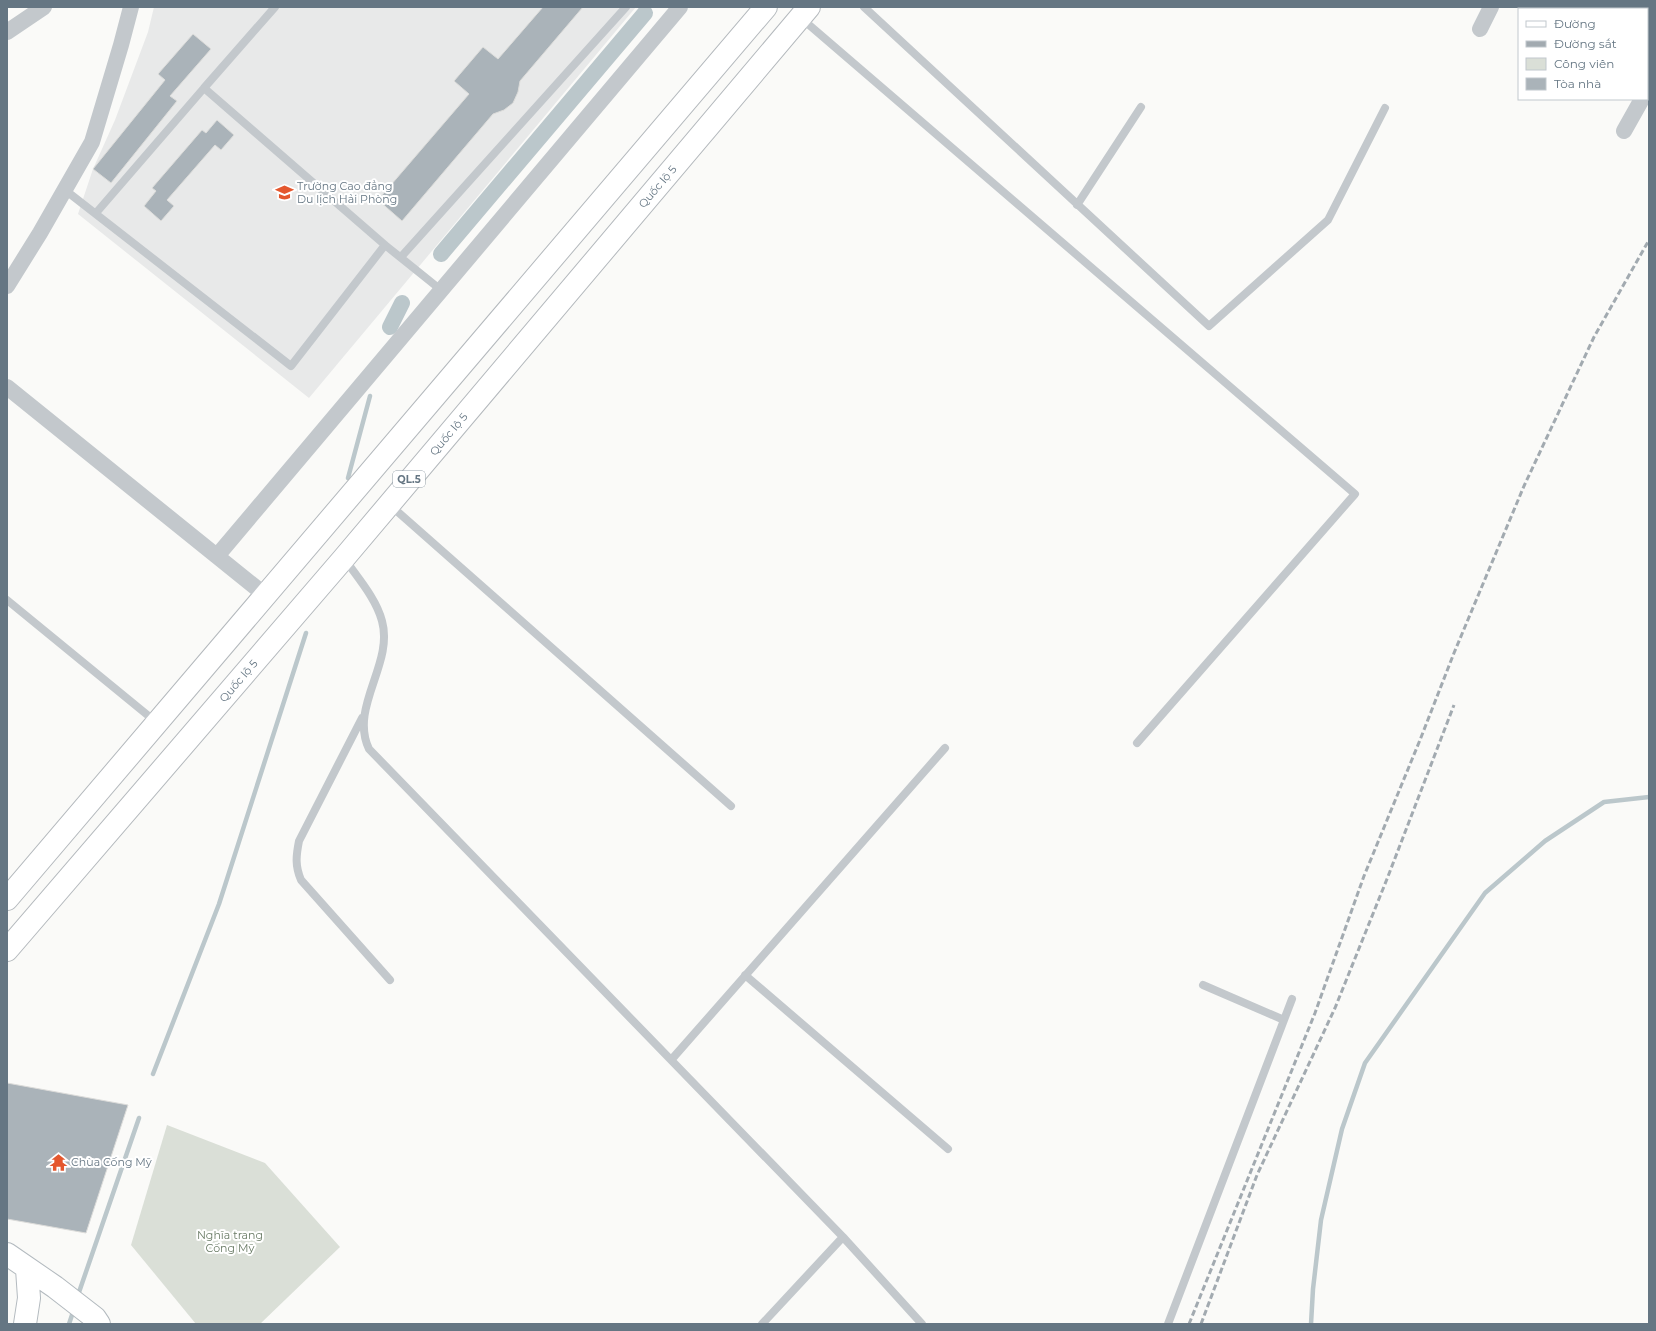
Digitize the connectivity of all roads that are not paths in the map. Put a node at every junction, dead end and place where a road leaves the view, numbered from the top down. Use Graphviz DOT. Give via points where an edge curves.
graph roads {
  1 [pos="44,7"];
  2 [pos="131,7"];
  3 [pos="275,7"];
  4 [pos="626,7"];
  5 [pos="766,7"];
  6 [pos="864,7"];
  7 [pos="1491,7"];
  8 [pos="673,9"];
  9 [pos="804,12"];
  10 [pos="1480,29"];
  11 [pos="7,32"];
  12 [pos="204,88"];
  13 [pos="1641,100"];
  14 [pos="1141,107"];
  15 [pos="1385,108"];
  16 [pos="1624,131"];
  17 [pos="65,190"];
  18 [pos="1077,205"];
  19 [pos="96,213"];
  20 [pos="385,245"];
  21 [pos="401,257"];
  22 [pos="7,286"];
  23 [pos="441,290"];
  24 [pos="7,387"];
  25 [pos="388,504"];
  26 [pos="217,556"];
  27 [pos="344,558"];
  28 [pos="265,595"];
  29 [pos="7,600"];
  30 [pos="365,712"];
  31 [pos="157,723"];
  32 [pos="1137,743"];
  33 [pos="945,748"];
  34 [pos="731,806"];
  35 [pos="9,894"];
  36 [pos="7,950"];
  37 [pos="745,975"];
  38 [pos="390,980"];
  39 [pos="1202,985"];
  40 [pos="1292,999"];
  41 [pos="1284,1020"];
  42 [pos="672,1059"];
  43 [pos="948,1149"];
  44 [pos="843,1237"];
  45 [pos="7,1254"];
  46 [pos="27,1269"];
  47 [pos="97,1321"];
  48 [pos="25,1324"];
  49 [pos="762,1324"];
  50 [pos="922,1324"];
  51 [pos="1168,1324"];
  1 -- 11 [label="street"];
  2 -- 17 [label="street" via="92,142"];
  3 -- 12 [label="lane"];
  4 -- 21 [label="lane"];
  5 -- 28 [label="main road"];
  6 -- 18 [label="lane"];
  7 -- 10 [label="street"];
  8 -- 23 [label="street"];
  9 -- 25 [label="main road, Quốc lộ 5 / QL.5"];
  9 -- 32 [label="lane" via="1355,494"];
  12 -- 19 [label="lane"];
  12 -- 20 [label="lane"];
  13 -- 16 [label="street"];
  14 -- 18 [label="lane"];
  15 -- 18 [label="lane" via="1328,220 1209,326"];
  17 -- 19 [label="lane"];
  17 -- 22 [label="street"];
  19 -- 20 [label="lane" via="290,366"];
  20 -- 21 [label="lane"];
  21 -- 23 [label="lane"];
  23 -- 26 [label="street"];
  24 -- 26 [label="street"];
  25 -- 27 [label="main road, Quốc lộ 5 / QL.5"];
  25 -- 34 [label="lane"];
  26 -- 28 [label="street"];
  27 -- 30 [label="lane" via="378,607 383,622 383,652"];
  27 -- 36 [label="main road, Quốc lộ 5 / QL.5"];
  28 -- 31 [label="main road"];
  29 -- 31 [label="lane"];
  30 -- 38 [label="lane" via="299,841 296,870 301,880"];
  30 -- 42 [label="lane" via="364,738 369,749"];
  31 -- 35 [label="main road"];
  33 -- 37 [label="lane"];
  37 -- 42 [label="lane"];
  37 -- 43 [label="lane"];
  39 -- 41 [label="lane"];
  40 -- 41 [label="lane"];
  41 -- 51 [label="lane"];
  42 -- 44 [label="lane"];
  44 -- 49 [label="lane"];
  44 -- 50 [label="lane"];
  45 -- 46 [label="main road"];
  46 -- 47 [label="main road" via="55,1287"];
  46 -- 48 [label="main road" via="29,1298"];
}
